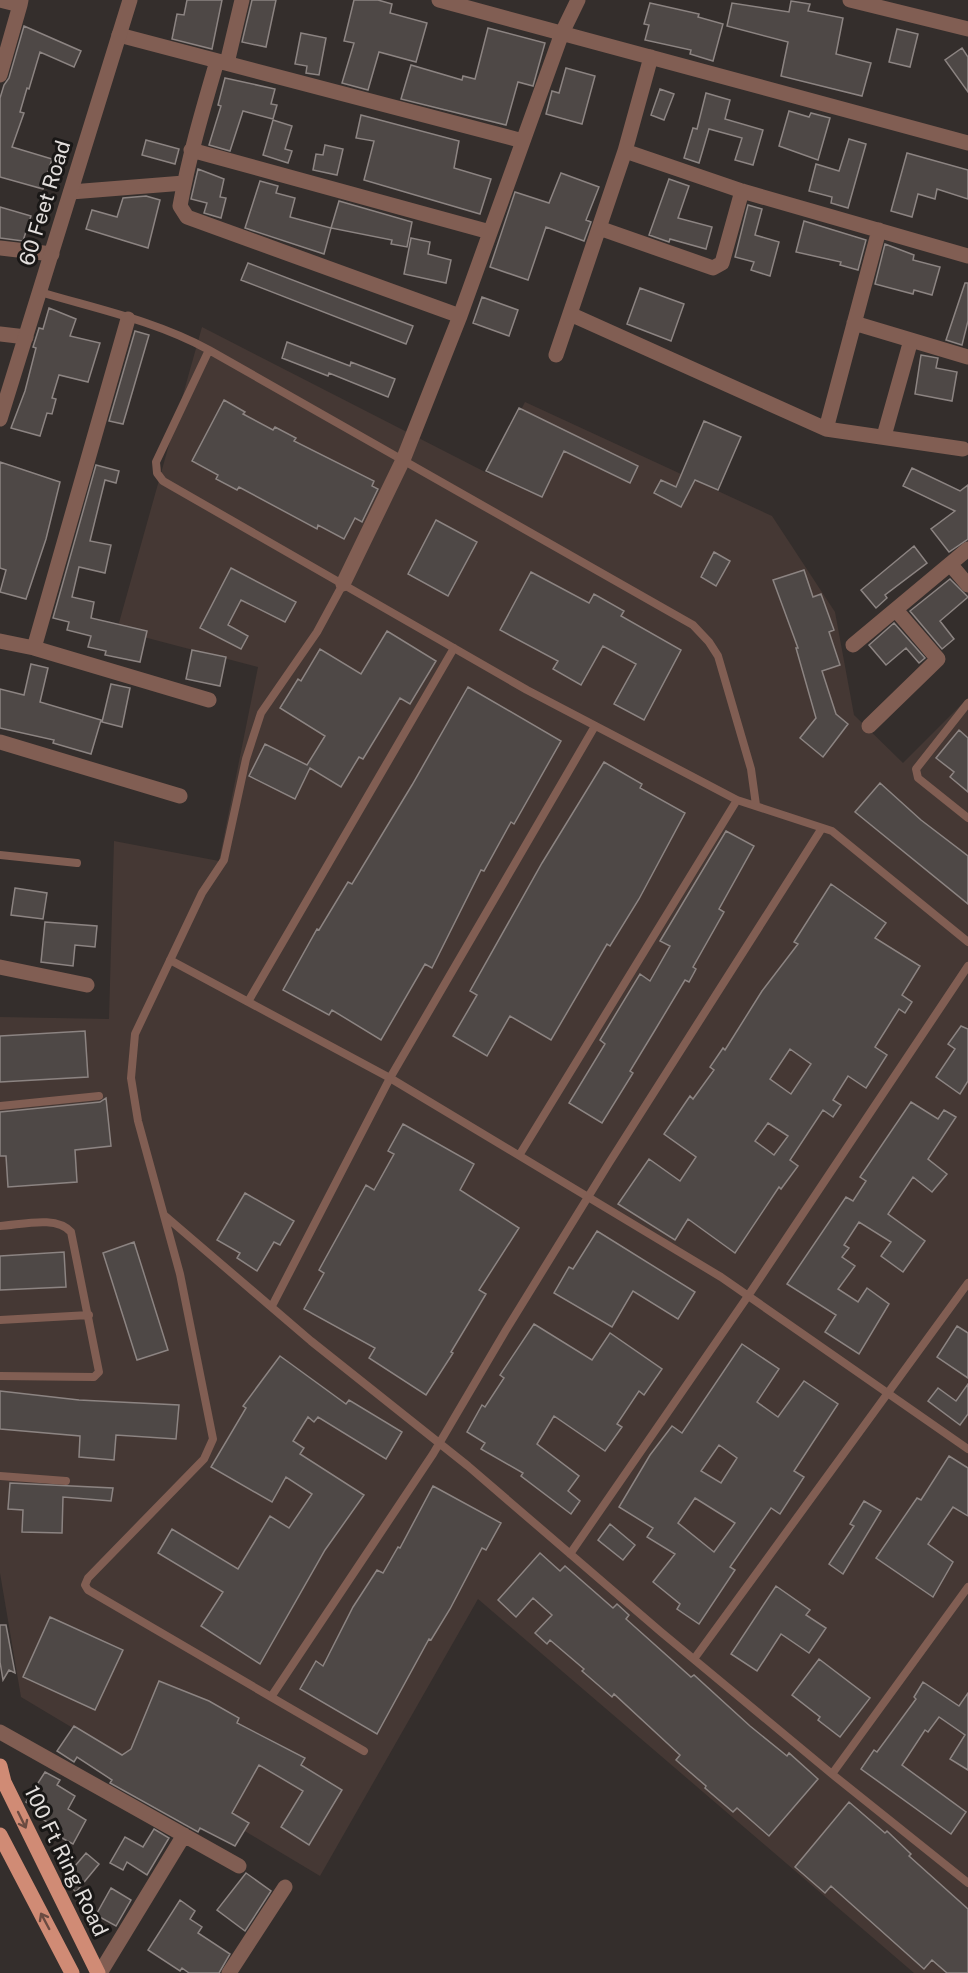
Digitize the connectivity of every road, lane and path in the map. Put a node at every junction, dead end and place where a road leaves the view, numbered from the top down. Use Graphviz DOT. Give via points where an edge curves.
graph roads {
  1 [pos="0,0"];
  2 [pos="130,0"];
  3 [pos="242,0"];
  4 [pos="439,0"];
  5 [pos="578,0"];
  6 [pos="850,0"];
  7 [pos="20,3"];
  8 [pos="968,29"];
  9 [pos="562,33"];
  10 [pos="119,35"];
  11 [pos="651,57"];
  12 [pos="222,62"];
  13 [pos="0,75"];
  14 [pos="523,141"];
  15 [pos="968,143"];
  16 [pos="190,150"];
  17 [pos="625,151"];
  18 [pos="184,183"];
  19 [pos="742,191"];
  20 [pos="71,192"];
  21 [pos="599,228"];
  22 [pos="879,230"];
  23 [pos="490,232"];
  24 [pos="0,248"];
  25 [pos="52,254"];
  26 [pos="968,256"];
  27 [pos="39,292"];
  28 [pos="570,314"];
  29 [pos="460,316"];
  30 [pos="128,319"];
  31 [pos="854,323"];
  32 [pos="0,334"];
  33 [pos="26,337"];
  34 [pos="911,340"];
  35 [pos="209,350"];
  36 [pos="556,355"];
  37 [pos="968,357"];
  38 [pos="0,416"];
  39 [pos="826,429"];
  40 [pos="884,436"];
  41 [pos="963,449"];
  42 [pos="404,460"];
  43 [pos="968,549"];
  44 [pos="950,564"];
  45 [pos="343,584"];
  46 [pos="968,585"];
  47 [pos="896,610"];
  48 [pos="0,641"];
  49 [pos="853,645"];
  50 [pos="34,648"];
  51 [pos="454,648"];
  52 [pos="208,700"];
  53 [pos="968,703"];
  54 [pos="595,726"];
  55 [pos="869,726"];
  56 [pos="0,742"];
  57 [pos="180,796"];
  58 [pos="736,800"];
  59 [pos="756,805"];
  60 [pos="968,818"];
  61 [pos="822,828"];
  62 [pos="0,855"];
  63 [pos="77,863"];
  64 [pos="968,942"];
  65 [pos="170,960"];
  66 [pos="968,966"];
  67 [pos="0,967"];
  68 [pos="87,985"];
  69 [pos="249,1000"];
  70 [pos="390,1078"];
  71 [pos="99,1096"];
  72 [pos="0,1106"];
  73 [pos="520,1154"];
  74 [pos="587,1197"];
  75 [pos="164,1215"];
  76 [pos="0,1226"];
  77 [pos="968,1283"];
  78 [pos="748,1296"];
  79 [pos="272,1306"];
  80 [pos="89,1316"];
  81 [pos="0,1320"];
  82 [pos="0,1376"];
  83 [pos="889,1395"];
  84 [pos="440,1443"];
  85 [pos="968,1449"];
  86 [pos="0,1476"];
  87 [pos="66,1481"];
  88 [pos="570,1554"];
  89 [pos="968,1587"];
  90 [pos="694,1659"];
  91 [pos="271,1697"];
  92 [pos="0,1732"];
  93 [pos="363,1751"];
  94 [pos="0,1766"];
  95 [pos="832,1774"];
  96 [pos="2,1782"];
  97 [pos="0,1835"];
  98 [pos="184,1835"];
  99 [pos="239,1866"];
  100 [pos="968,1882"];
  101 [pos="285,1887"];
  102 [pos="72,1973"];
  103 [pos="99,1973"];
  104 [pos="229,1973"];
  1 -- 7 [label="street"];
  2 -- 10 [label="street, 60 Feet Road"];
  3 -- 12 [label="street"];
  4 -- 9 [label="street"];
  5 -- 9 [label="street"];
  6 -- 8 [label="street"];
  7 -- 13 [label="street"];
  9 -- 11 [label="street"];
  9 -- 14 [label="street"];
  10 -- 12 [label="street"];
  10 -- 20 [label="street, 60 Feet Road"];
  11 -- 15 [label="street"];
  11 -- 17 [label="street"];
  12 -- 14 [label="street"];
  12 -- 16 [label="street"];
  14 -- 23 [label="street"];
  16 -- 18 [label="street"];
  16 -- 23 [label="street"];
  17 -- 19 [label="street"];
  17 -- 21 [label="street"];
  18 -- 20 [label="street"];
  18 -- 29 [label="street" via="180,206 187,217"];
  19 -- 21 [label="street" via="718,267"];
  19 -- 22 [label="street"];
  20 -- 25 [label="street, 60 Feet Road"];
  21 -- 28 [label="street"];
  22 -- 26 [label="street"];
  22 -- 31 [label="street"];
  23 -- 29 [label="street"];
  24 -- 25 [label="street"];
  25 -- 27 [label="street, 60 Feet Road"];
  27 -- 30 [label="lane"];
  27 -- 33 [label="street, 60 Feet Road"];
  28 -- 36 [label="street"];
  28 -- 39 [label="street"];
  29 -- 42 [label="street"];
  30 -- 35 [label="lane" via="156,325"];
  30 -- 50 [label="street"];
  31 -- 34 [label="street"];
  31 -- 39 [label="street"];
  32 -- 33 [label="street"];
  33 -- 38 [label="street, 60 Feet Road"];
  34 -- 37 [label="street"];
  34 -- 40 [label="street"];
  35 -- 42 [label="lane"];
  35 -- 45 [label="lane" via="156,462 157,473 163,481"];
  39 -- 40 [label="street"];
  40 -- 41 [label="street"];
  42 -- 45 [label="street"];
  42 -- 59 [label="lane" via="693,626 718,656 751,770"];
  43 -- 44 [label="street"];
  44 -- 46 [label="street"];
  44 -- 47 [label="street"];
  45 -- 51 [label="lane"];
  45 -- 65 [label="lane" via="317,632 261,713 246,759 224,860 202,893"];
  47 -- 49 [label="street"];
  47 -- 55 [label="street" via="938,659"];
  48 -- 50 [label="street"];
  50 -- 52 [label="street"];
  51 -- 54 [label="lane"];
  51 -- 69 [label="lane"];
  53 -- 60 [label="lane" via="916,769 918,778"];
  54 -- 58 [label="lane"];
  54 -- 70 [label="lane"];
  56 -- 57 [label="street"];
  58 -- 59 [label="lane"];
  58 -- 73 [label="lane"];
  59 -- 61 [label="lane"];
  61 -- 64 [label="lane" via="832,831"];
  61 -- 74 [label="lane"];
  62 -- 63 [label="lane"];
  65 -- 69 [label="lane"];
  65 -- 75 [label="lane" via="135,1034 131,1078 138,1121"];
  66 -- 78 [label="lane"];
  67 -- 68 [label="street"];
  69 -- 70 [label="lane"];
  70 -- 73 [label="lane"];
  70 -- 79 [label="lane"];
  71 -- 72 [label="lane"];
  73 -- 74 [label="lane"];
  74 -- 78 [label="lane"];
  74 -- 84 [label="lane"];
  75 -- 79 [label="lane"];
  75 -- 91 [label="lane" via="180,1274 213,1439 204,1459 85,1585"];
  76 -- 80 [label="lane" via="55,1222 65,1225 71,1232"];
  77 -- 83 [label="lane"];
  78 -- 83 [label="lane"];
  78 -- 88 [label="lane"];
  79 -- 84 [label="lane"];
  80 -- 81 [label="lane"];
  80 -- 82 [label="lane" via="97,1375"];
  83 -- 85 [label="lane"];
  83 -- 90 [label="lane"];
  84 -- 88 [label="lane"];
  84 -- 91 [label="lane"];
  86 -- 87 [label="lane"];
  88 -- 90 [label="lane"];
  89 -- 95 [label="lane"];
  90 -- 95 [label="lane"];
  91 -- 93 [label="lane"];
  92 -- 98 [label="street"];
  94 -- 96 [label="main road, 100 Ft Ring Road"];
  95 -- 100 [label="lane"];
  96 -- 103 [label="main road, 100 Ft Ring Road, one-way"];
  102 -- 97 [label="main road, one-way"];
  98 -- 99 [label="street"];
  98 -- 103 [label="street"];
  101 -- 104 [label="street"];
}
